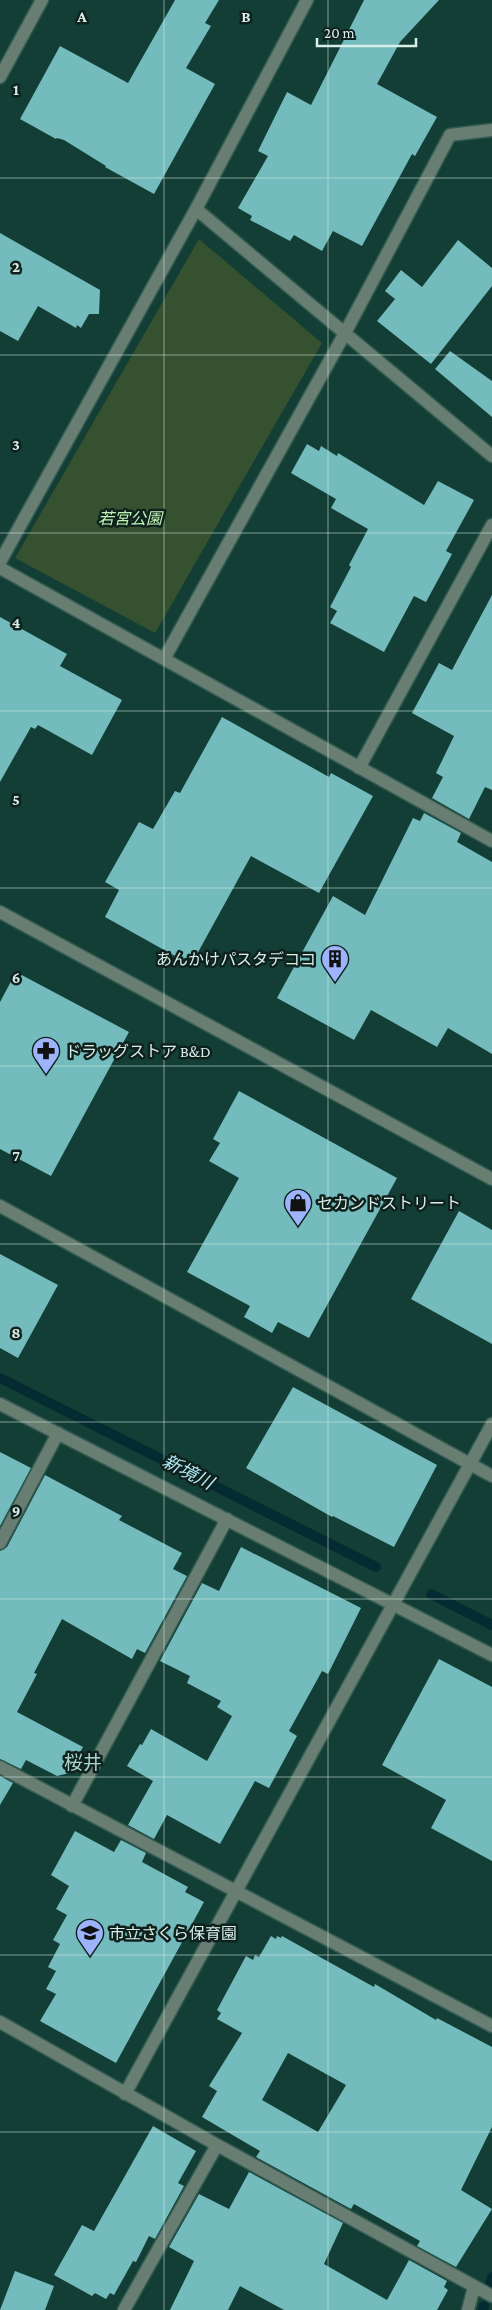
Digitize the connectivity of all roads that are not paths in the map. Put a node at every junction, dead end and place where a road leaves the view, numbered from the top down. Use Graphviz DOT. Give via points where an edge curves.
graph roads {
  1 [pos="42,0"];
  2 [pos="307,0"];
  3 [pos="0,77"];
  4 [pos="492,130"];
  5 [pos="196,209"];
  6 [pos="345,333"];
  7 [pos="492,456"];
  8 [pos="492,525"];
  9 [pos="0,562"];
  10 [pos="0,568"];
  11 [pos="164,660"];
  12 [pos="359,768"];
  13 [pos="492,841"];
  14 [pos="0,912"];
  15 [pos="492,1179"];
  16 [pos="0,1206"];
  17 [pos="0,1404"];
  18 [pos="492,1424"];
  19 [pos="58,1433"];
  20 [pos="470,1464"];
  21 [pos="492,1476"];
  22 [pos="227,1519"];
  23 [pos="0,1542"];
  24 [pos="392,1604"];
  25 [pos="492,1655"];
  26 [pos="0,1767"];
  27 [pos="72,1806"];
  28 [pos="237,1892"];
  29 [pos="0,2022"];
  30 [pos="492,2026"];
  31 [pos="125,2094"];
  32 [pos="217,2145"];
  33 [pos="474,2287"];
  34 [pos="492,2296"];
  35 [pos="124,2310"];
  36 [pos="468,2310"];
  1 -- 3 [label="street"];
  2 -- 5 [label="street"];
  4 -- 6 [label="street" via="450,134"];
  5 -- 6 [label="street"];
  5 -- 9 [label="street"];
  6 -- 7 [label="street"];
  6 -- 11 [label="street"];
  8 -- 12 [label="street"];
  10 -- 11 [label="street"];
  11 -- 12 [label="street"];
  12 -- 13 [label="street"];
  14 -- 15 [label="street"];
  16 -- 20 [label="street"];
  17 -- 19 [label="street"];
  18 -- 20 [label="street"];
  19 -- 22 [label="street"];
  19 -- 23 [label="street"];
  20 -- 21 [label="street"];
  20 -- 24 [label="street"];
  22 -- 24 [label="street"];
  22 -- 27 [label="street"];
  24 -- 25 [label="street"];
  24 -- 28 [label="street"];
  26 -- 27 [label="street"];
  27 -- 28 [label="street"];
  28 -- 30 [label="street"];
  28 -- 31 [label="street"];
  29 -- 31 [label="street"];
  31 -- 32 [label="street"];
  32 -- 33 [label="street"];
  32 -- 35 [label="street"];
  33 -- 34 [label="street"];
  33 -- 36 [label="street"];
}
